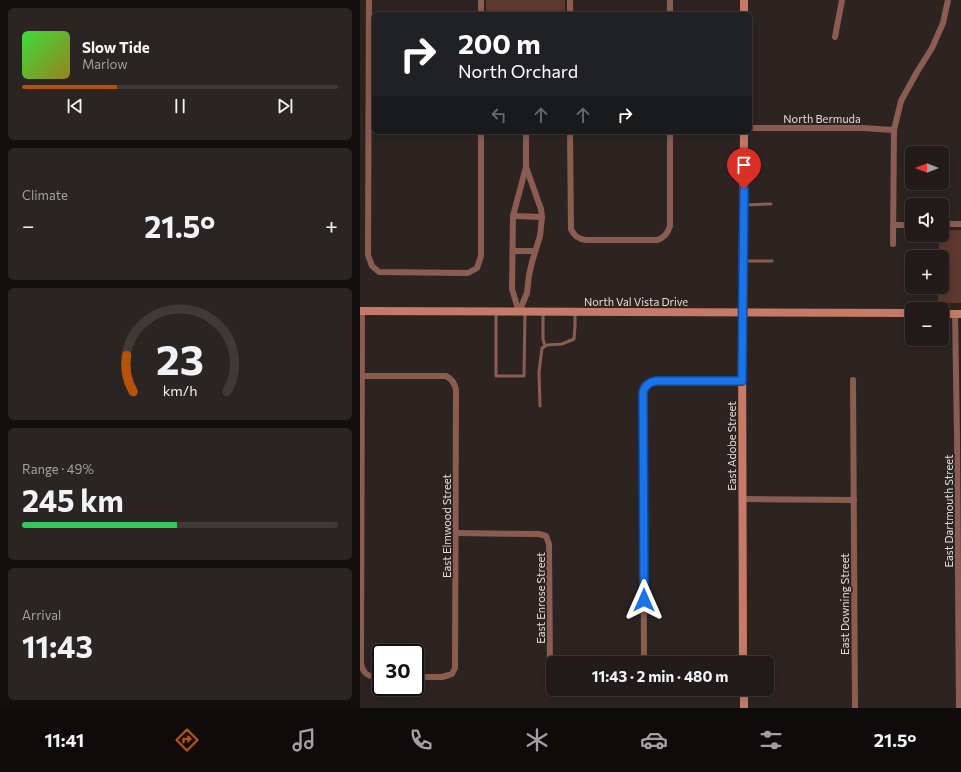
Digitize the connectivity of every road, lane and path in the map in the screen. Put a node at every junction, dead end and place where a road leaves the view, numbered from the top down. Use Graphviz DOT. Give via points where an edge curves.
graph roads {
  1 [pos="369,0"];
  2 [pos="481,0"];
  3 [pos="570,0"];
  4 [pos="670,0"];
  5 [pos="744,0"];
  6 [pos="842,0"];
  7 [pos="948,0"];
  8 [pos="481,12"];
  9 [pos="570,12"];
  10 [pos="670,12"];
  11 [pos="744,12"];
  12 [pos="835,37"];
  13 [pos="752,128"];
  14 [pos="894,130"];
  15 [pos="481,134"];
  16 [pos="526,134"];
  17 [pos="570,134"];
  18 [pos="670,134"];
  19 [pos="744,134"];
  20 [pos="526,167"];
  21 [pos="771,204"];
  22 [pos="743,206"];
  23 [pos="512,216"];
  24 [pos="542,217"];
  25 [pos="949,224"];
  26 [pos="961,224"];
  27 [pos="893,225"];
  28 [pos="905,225"];
  29 [pos="893,244"];
  30 [pos="512,251"];
  31 [pos="535,251"];
  32 [pos="743,261"];
  33 [pos="772,261"];
  34 [pos="361,311"];
  35 [pos="496,312"];
  36 [pos="522,312"];
  37 [pos="543,312"];
  38 [pos="575,312"];
  39 [pos="742,312"];
  40 [pos="905,313"];
  41 [pos="958,314"];
  42 [pos="545,346"];
  43 [pos="361,376"];
  44 [pos="853,380"];
  45 [pos="742,381"];
  46 [pos="540,406"];
  47 [pos="959,435"];
  48 [pos="743,499"];
  49 [pos="854,500"];
  50 [pos="455,533"];
  51 [pos="360,542"];
  52 [pos="550,656"];
  53 [pos="644,656"];
  54 [pos="743,656"];
  55 [pos="372,676"];
  56 [pos="424,677"];
  57 [pos="744,696"];
  58 [pos="744,708"];
  59 [pos="855,708"];
  60 [pos="959,708"];
  1 -- 15 [label="street" via="368,255 372,266 379,272 468,272 477,268 481,256"];
  2 -- 8 [label="street"];
  3 -- 9 [label="street"];
  4 -- 10 [label="street"];
  5 -- 11 [label="street"];
  6 -- 12 [label="street"];
  7 -- 14 [label="street" via="943,23 932,48 901,101"];
  13 -- 14 [label="street, North Bermuda"];
  14 -- 27 [label="street"];
  16 -- 20 [label="street"];
  17 -- 18 [label="street" via="570,226 575,236 586,240 657,240 666,235 670,226"];
  19 -- 22 [label="street, East Adobe Street"];
  20 -- 23 [label="street"];
  20 -- 24 [label="street"];
  21 -- 22 [label="lane"];
  22 -- 32 [label="street, East Adobe Street"];
  23 -- 24 [label="street"];
  23 -- 30 [label="street"];
  24 -- 31 [label="street"];
  25 -- 26 [label="street"];
  27 -- 28 [label="street"];
  27 -- 29 [label="street"];
  30 -- 31 [label="street"];
  30 -- 36 [label="street" via="512,289"];
  31 -- 36 [label="street"];
  32 -- 33 [label="lane"];
  32 -- 39 [label="street, East Adobe Street"];
  34 -- 35 [label="street, North Val Vista Drive"];
  34 -- 43 [label="street"];
  35 -- 36 [label="street, North Val Vista Drive"];
  35 -- 36 [label="lane" via="496,376 524,376"];
  36 -- 37 [label="street, North Val Vista Drive"];
  37 -- 38 [label="street, North Val Vista Drive"];
  37 -- 42 [label="lane"];
  38 -- 39 [label="street, North Val Vista Drive"];
  38 -- 42 [label="lane" via="574,339 562,344"];
  39 -- 40 [label="street, North Val Vista Drive"];
  39 -- 45 [label="street, East Adobe Street"];
  41 -- 47 [label="street, East Dartmouth Street"];
  42 -- 46 [label="lane" via="542,348"];
  43 -- 50 [label="street, East Elmwood Street" via="446,376 452,380 456,390"];
  43 -- 51 [label="street"];
  44 -- 49 [label="street, East Downing Street"];
  45 -- 48 [label="street, East Adobe Street"];
  45 -- 53 [label="street" via="656,381 644,388"];
  47 -- 60 [label="street, East Dartmouth Street"];
  48 -- 49 [label="street"];
  48 -- 54 [label="street, East Adobe Street"];
  49 -- 59 [label="street, East Downing Street"];
  50 -- 52 [label="street, East Enrose Street" via="546,536 549,544"];
  50 -- 56 [label="street, East Elmwood Street" via="456,664 452,674"];
  51 -- 55 [label="street" via="361,663 365,673"];
  57 -- 58 [label="street"];
}
